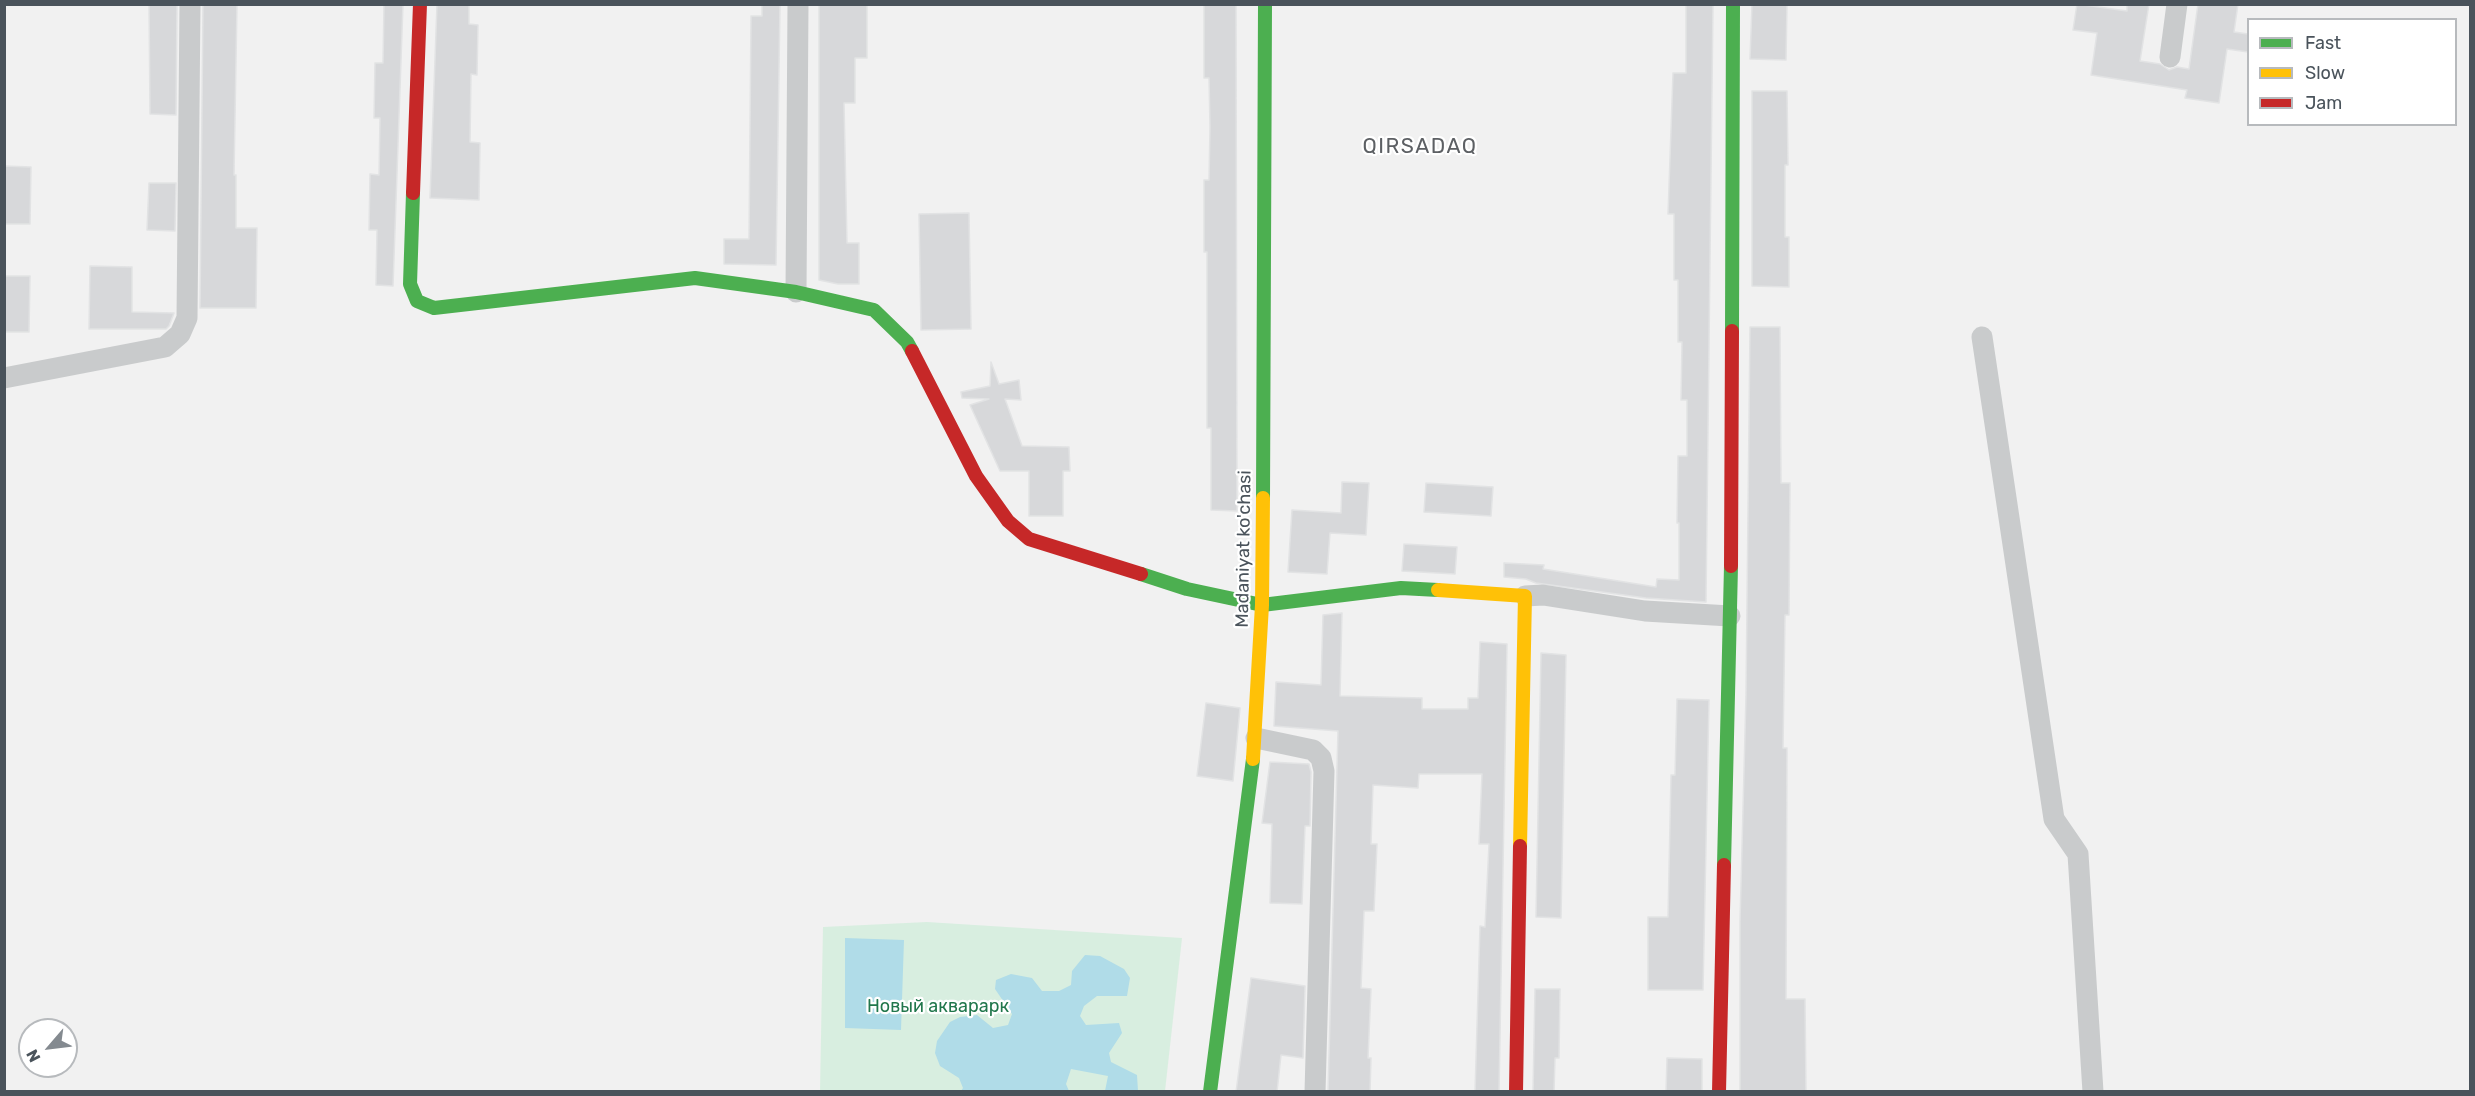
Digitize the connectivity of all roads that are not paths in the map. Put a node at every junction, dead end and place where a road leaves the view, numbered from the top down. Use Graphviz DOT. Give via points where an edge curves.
graph roads {
  1 [pos="190,4"];
  2 [pos="420,4"];
  3 [pos="798,4"];
  4 [pos="1265,4"];
  5 [pos="1733,4"];
  6 [pos="2177,4"];
  7 [pos="2170,57"];
  8 [pos="796,292"];
  9 [pos="1982,337"];
  10 [pos="4,378"];
  11 [pos="1525,596"];
  12 [pos="1262,605"];
  13 [pos="1730,616"];
  14 [pos="1256,738"];
  15 [pos="1210,1092"];
  16 [pos="1315,1092"];
  17 [pos="1516,1092"];
  18 [pos="1719,1092"];
  19 [pos="2093,1092"];
  1 -- 10 [label="street" via="187,318 180,334 165,347"];
  2 -- 8 [label="street" via="410,284 417,301 434,308 695,278"];
  3 -- 8 [label="street"];
  4 -- 12 [label="street, Madaniyat ko'chasi"];
  5 -- 13 [label="street"];
  6 -- 7 [label="street"];
  8 -- 12 [label="street" via="874,310 907,342 976,476 1008,521 1029,539 1187,589"];
  9 -- 19 [label="street" via="2054,819 2078,854"];
  11 -- 12 [label="street" via="1401,588"];
  11 -- 13 [label="street"];
  11 -- 17 [label="street"];
  12 -- 14 [label="street, Madaniyat ko'chasi"];
  13 -- 18 [label="street"];
  14 -- 15 [label="street, Madaniyat ko'chasi"];
  14 -- 16 [label="street" via="1314,750 1324,771"];
}
